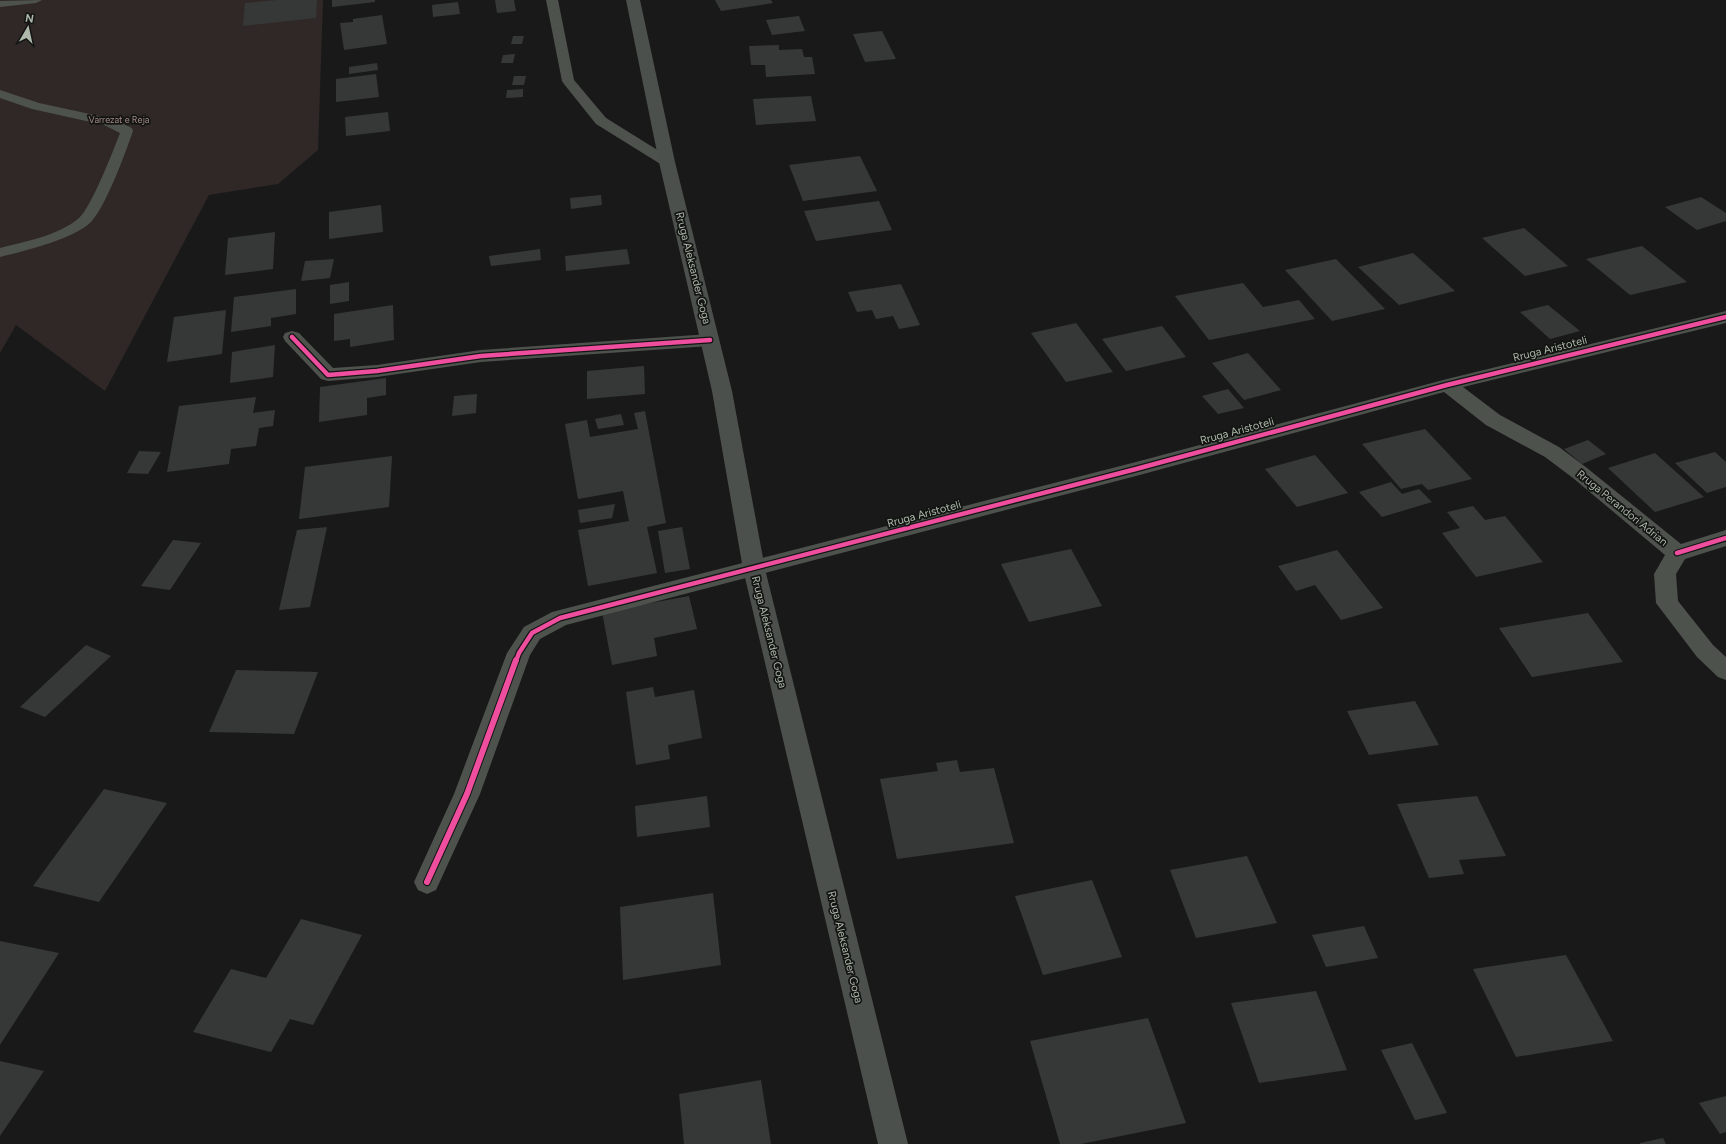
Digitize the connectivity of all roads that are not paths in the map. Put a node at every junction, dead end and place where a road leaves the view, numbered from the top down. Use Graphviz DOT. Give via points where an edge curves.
graph roads {
  1 [pos="36,0"];
  2 [pos="552,0"];
  3 [pos="633,0"];
  4 [pos="0,4"];
  5 [pos="0,94"];
  6 [pos="667,162"];
  7 [pos="0,252"];
  8 [pos="1726,317"];
  9 [pos="292,337"];
  10 [pos="710,340"];
  11 [pos="1447,385"];
  12 [pos="1726,538"];
  13 [pos="1677,553"];
  14 [pos="754,569"];
  15 [pos="1726,671"];
  16 [pos="428,882"];
  17 [pos="893,1144"];
  1 -- 4 [label="lane"];
  2 -- 6 [label="lane" via="568,81 601,121"];
  3 -- 6 [label="main road, Rruga Aleksander Goga"];
  5 -- 7 [label="lane" via="36,106 108,122 127,132 87,219 64,232"];
  6 -- 10 [label="main road, Rruga Aleksander Goga"];
  8 -- 11 [label="street, Rruga Aristoteli"];
  9 -- 10 [label="street" via="328,376 481,356"];
  10 -- 14 [label="main road, Rruga Aleksander Goga" via="722,391"];
  11 -- 13 [label="street, Rruga Perandori Adrian" via="1493,420 1552,452"];
  11 -- 14 [label="street, Rruga Aristoteli"];
  12 -- 13 [label="street"];
  13 -- 15 [label="street, Rruga Perandori Adrian" via="1665,574 1667,603 1705,651"];
  14 -- 16 [label="street, Rruga Aristoteli" via="560,618 532,633 519,653 466,794"];
  14 -- 17 [label="main road, Rruga Aleksander Goga"];
}
